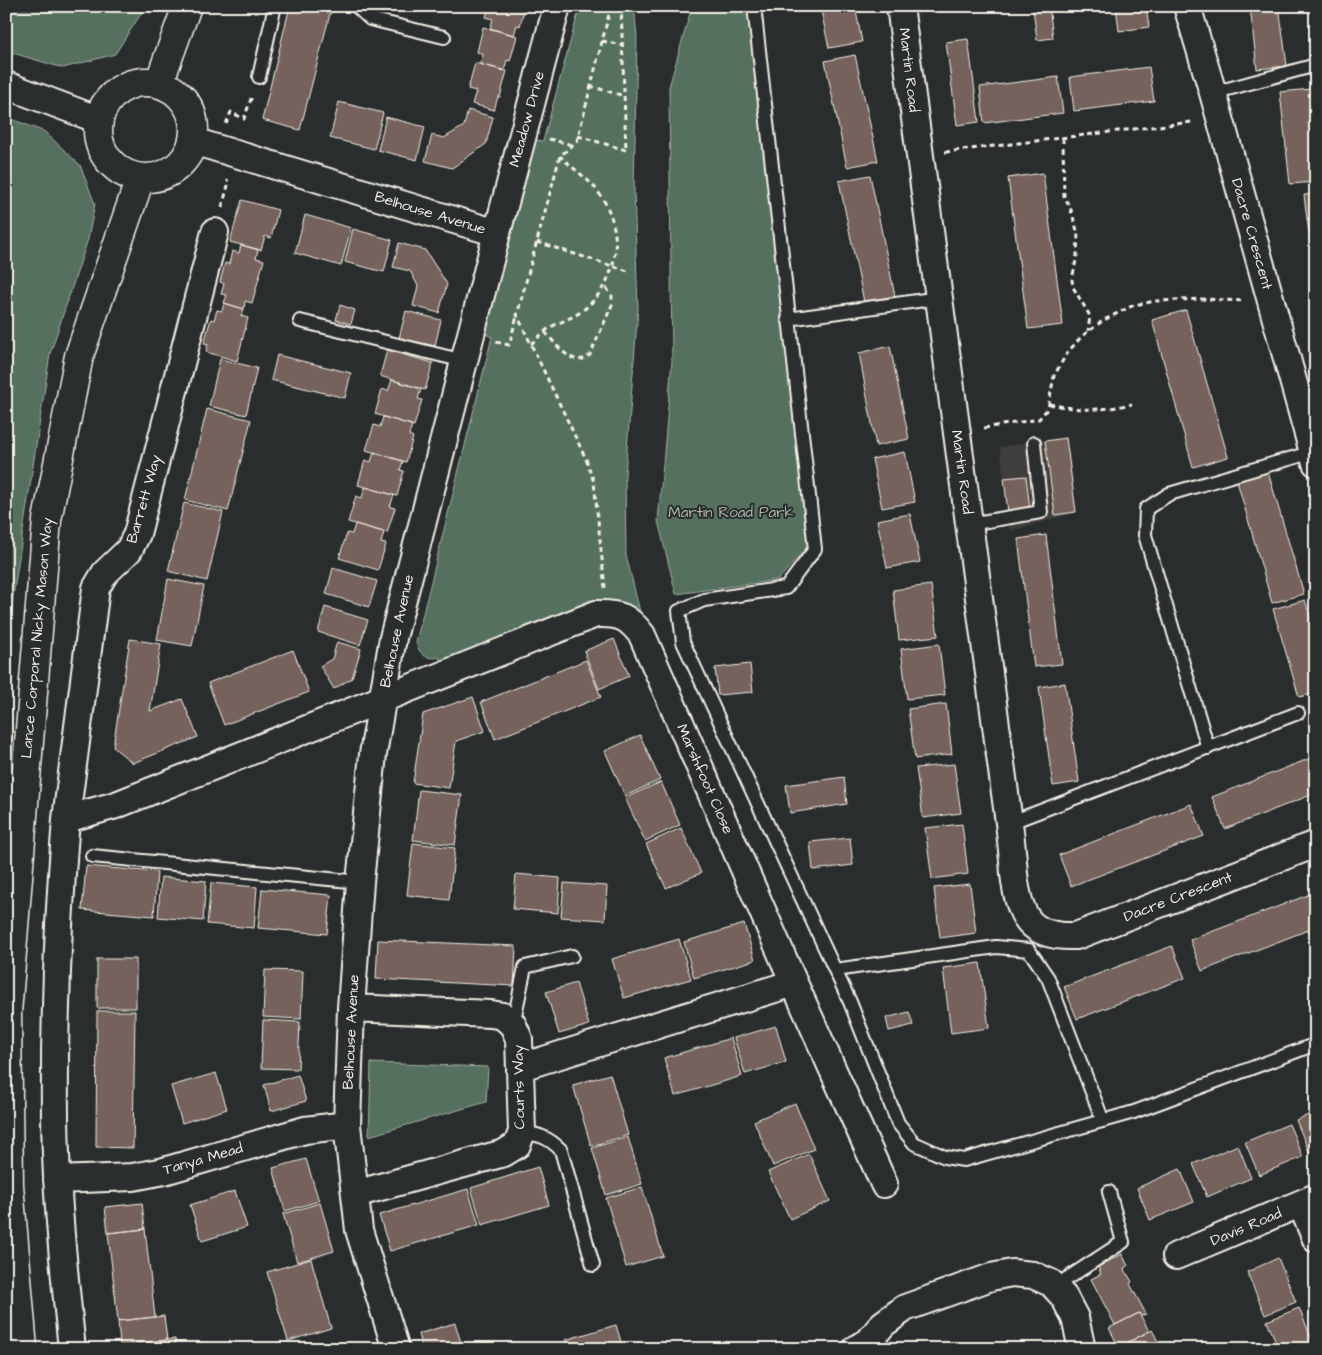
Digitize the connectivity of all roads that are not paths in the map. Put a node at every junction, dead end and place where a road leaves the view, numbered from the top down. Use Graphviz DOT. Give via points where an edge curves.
graph roads {
  1 [pos="187,6"];
  2 [pos="274,6"];
  3 [pos="356,6"];
  4 [pos="557,6"];
  5 [pos="754,6"];
  6 [pos="900,6"];
  7 [pos="1187,6"];
  8 [pos="444,37"];
  9 [pos="1316,65"];
  10 [pos="259,77"];
  11 [pos="159,83"];
  12 [pos="6,85"];
  13 [pos="1214,93"];
  14 [pos="99,120"];
  15 [pos="193,141"];
  16 [pos="140,178"];
  17 [pos="215,232"];
  18 [pos="497,233"];
  19 [pos="939,298"];
  20 [pos="788,319"];
  21 [pos="300,321"];
  22 [pos="464,361"];
  23 [pos="1034,443"];
  24 [pos="1313,449"];
  25 [pos="969,524"];
  26 [pos="382,700"];
  27 [pos="1298,713"];
  28 [pos="1208,748"];
  29 [pos="66,819"];
  30 [pos="1009,823"];
  31 [pos="1316,844"];
  32 [pos="92,856"];
  33 [pos="360,882"];
  34 [pos="1034,940"];
  35 [pos="572,956"];
  36 [pos="835,970"];
  37 [pos="794,983"];
  38 [pos="351,1008"];
  39 [pos="513,1025"];
  40 [pos="1316,1044"];
  41 [pos="521,1066"];
  42 [pos="1103,1121"];
  43 [pos="347,1125"];
  44 [pos="522,1132"];
  45 [pos="57,1180"];
  46 [pos="884,1184"];
  47 [pos="1109,1192"];
  48 [pos="355,1194"];
  49 [pos="1308,1201"];
  50 [pos="1316,1239"];
  51 [pos="1176,1256"];
  52 [pos="594,1265"];
  53 [pos="1054,1286"];
  54 [pos="23,1349"];
  55 [pos="72,1349"];
  56 [pos="396,1349"];
  57 [pos="856,1349"];
  58 [pos="1082,1349"];
  1 -- 11 [label="main road"];
  2 -- 10 [label="lane"];
  3 -- 8 [label="lane" via="370,19"];
  4 -- 18 [label="street, Meadow Drive"];
  5 -- 20 [label="lane"];
  6 -- 19 [label="street, Martin Road"];
  7 -- 13 [label="street, Dacre Crescent"];
  9 -- 13 [label="lane"];
  11 -- 14 [label="main road" via="144,81 115,93 104,105"];
  11 -- 15 [label="main road" via="173,89 191,112 195,126"];
  12 -- 14 [label="street"];
  13 -- 24 [label="street, Dacre Crescent"];
  14 -- 16 [label="main road" via="98,136 102,151 124,174"];
  15 -- 16 [label="main road" via="179,166 168,174"];
  15 -- 18 [label="street, Belhouse Avenue"];
  16 -- 54 [label="main road, Lance Corporal Nicky Mason Way" via="79,356 46,520 7,1013 9,1185"];
  17 -- 29 [label="street, Barrett Way" via="137,534 129,550 105,573 96,588"];
  18 -- 22 [label="street, Belhouse Avenue"];
  19 -- 20 [label="lane"];
  19 -- 25 [label="street, Martin Road"];
  20 -- 36 [label="lane" via="816,549 786,588 704,600 679,611 683,642"];
  21 -- 22 [label="lane"];
  22 -- 26 [label="street, Belhouse Avenue" via="393,638"];
  23 -- 25 [label="lane" via="1041,512"];
  24 -- 28 [label="lane" via="1169,494 1146,509 1145,535"];
  25 -- 30 [label="street, Martin Road"];
  26 -- 29 [label="street" via="116,805"];
  26 -- 33 [label="street, Belhouse Avenue" via="372,754"];
  26 -- 37 [label="street, Marshfoot Close" via="596,614 619,615 632,622 642,635"];
  27 -- 28 [label="lane"];
  28 -- 30 [label="lane"];
  29 -- 45 [label="street, Barrett Way" via="56,995"];
  30 -- 34 [label="street, Martin Road" via="1017,897"];
  31 -- 34 [label="street, Dacre Crescent" via="1076,936"];
  32 -- 33 [label="lane"];
  33 -- 38 [label="street, Belhouse Avenue"];
  34 -- 36 [label="lane"];
  34 -- 42 [label="lane"];
  35 -- 39 [label="lane" via="525,967"];
  36 -- 42 [label="lane" via="898,1123 914,1143 945,1157 964,1160"];
  37 -- 41 [label="street"];
  37 -- 46 [label="street, Marshfoot Close"];
  38 -- 39 [label="street, Courts Way" via="491,1014 503,1016"];
  38 -- 43 [label="street, Belhouse Avenue"];
  39 -- 41 [label="street, Courts Way" via="519,1039"];
  40 -- 42 [label="lane"];
  41 -- 44 [label="street, Courts Way"];
  43 -- 45 [label="street, Tanya Mead" via="305,1130 164,1171 132,1177"];
  43 -- 48 [label="street, Belhouse Avenue"];
  44 -- 48 [label="street, Courts Way" via="517,1145 504,1153"];
  44 -- 52 [label="lane" via="550,1139 561,1150"];
  45 -- 55 [label="street, Barrett Way"];
  47 -- 53 [label="lane" via="1123,1242"];
  48 -- 56 [label="street, Belhouse Avenue" via="359,1230"];
  49 -- 50 [label="street"];
  49 -- 51 [label="street, Davis Road"];
  53 -- 57 [label="street" via="1033,1275 1012,1273 991,1277 905,1308"];
  53 -- 58 [label="street" via="1075,1318"];
}
